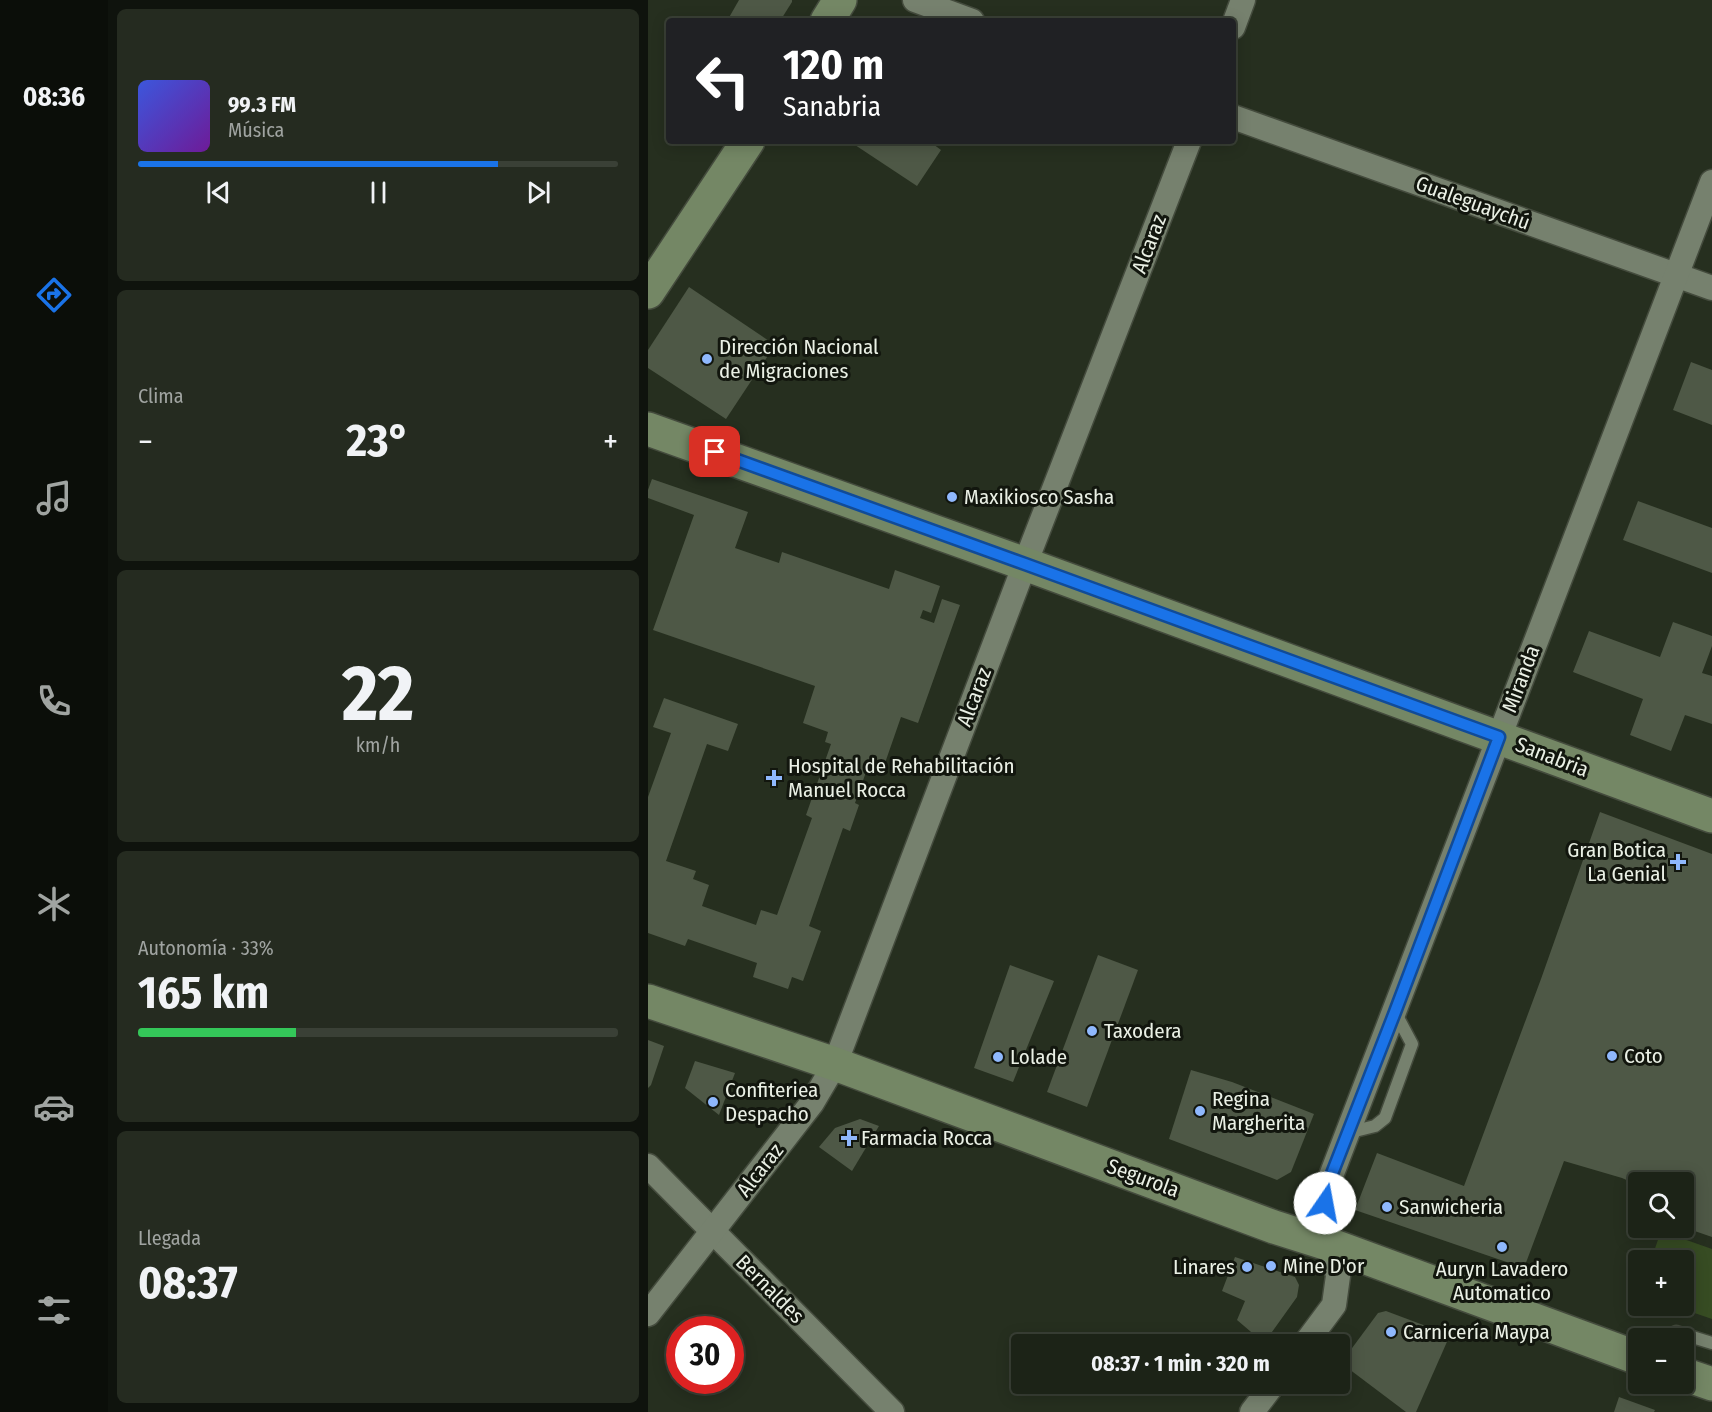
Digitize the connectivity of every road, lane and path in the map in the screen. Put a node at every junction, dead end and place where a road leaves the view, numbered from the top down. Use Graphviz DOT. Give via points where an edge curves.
graph roads {
  1 [pos="840,0"];
  2 [pos="915,0"];
  3 [pos="1243,0"];
  4 [pos="829,18"];
  5 [pos="964,18"];
  6 [pos="1236,19"];
  7 [pos="1236,118"];
  8 [pos="746,144"];
  9 [pos="1188,144"];
  10 [pos="1712,182"];
  11 [pos="1676,275"];
  12 [pos="1712,288"];
  13 [pos="648,292"];
  14 [pos="648,429"];
  15 [pos="1025,564"];
  16 [pos="1499,737"];
  17 [pos="1712,816"];
  18 [pos="648,1001"];
  19 [pos="835,1064"];
  20 [pos="648,1166"];
  21 [pos="712,1231"];
  22 [pos="1331,1245"];
  23 [pos="648,1314"];
  24 [pos="1312,1334"];
  25 [pos="1694,1338"];
  26 [pos="1712,1343"];
  27 [pos="1628,1353"];
  28 [pos="1694,1378"];
  29 [pos="1712,1384"];
  30 [pos="1266,1394"];
  31 [pos="892,1412"];
  32 [pos="1252,1412"];
  1 -- 4 [label="street"];
  2 -- 5 [label="street"];
  3 -- 6 [label="street"];
  7 -- 11 [label="street, Gualeguaychú"];
  8 -- 13 [label="street"];
  9 -- 15 [label="street, Alcaraz"];
  10 -- 11 [label="street, Miranda"];
  11 -- 12 [label="street, Gualeguaychú"];
  11 -- 16 [label="street, Miranda"];
  14 -- 15 [label="street, Sanabria"];
  15 -- 16 [label="street, Sanabria"];
  15 -- 19 [label="street, Alcaraz"];
  16 -- 17 [label="street, Sanabria"];
  16 -- 22 [label="street, Miranda" via="1326,1189 1325,1217"];
  18 -- 19 [label="street, Segurola"];
  19 -- 21 [label="street, Alcaraz" via="812,1103"];
  19 -- 22 [label="street, Segurola"];
  20 -- 21 [label="street, Bernaldes"];
  21 -- 23 [label="street, Alcaraz"];
  21 -- 31 [label="street, Bernaldes"];
  22 -- 24 [label="street, Miranda" via="1338,1276 1334,1305"];
  22 -- 27 [label="street, Segurola"];
  25 -- 26 [label="lane"];
  28 -- 29 [label="street"];
  30 -- 32 [label="street"];
}
